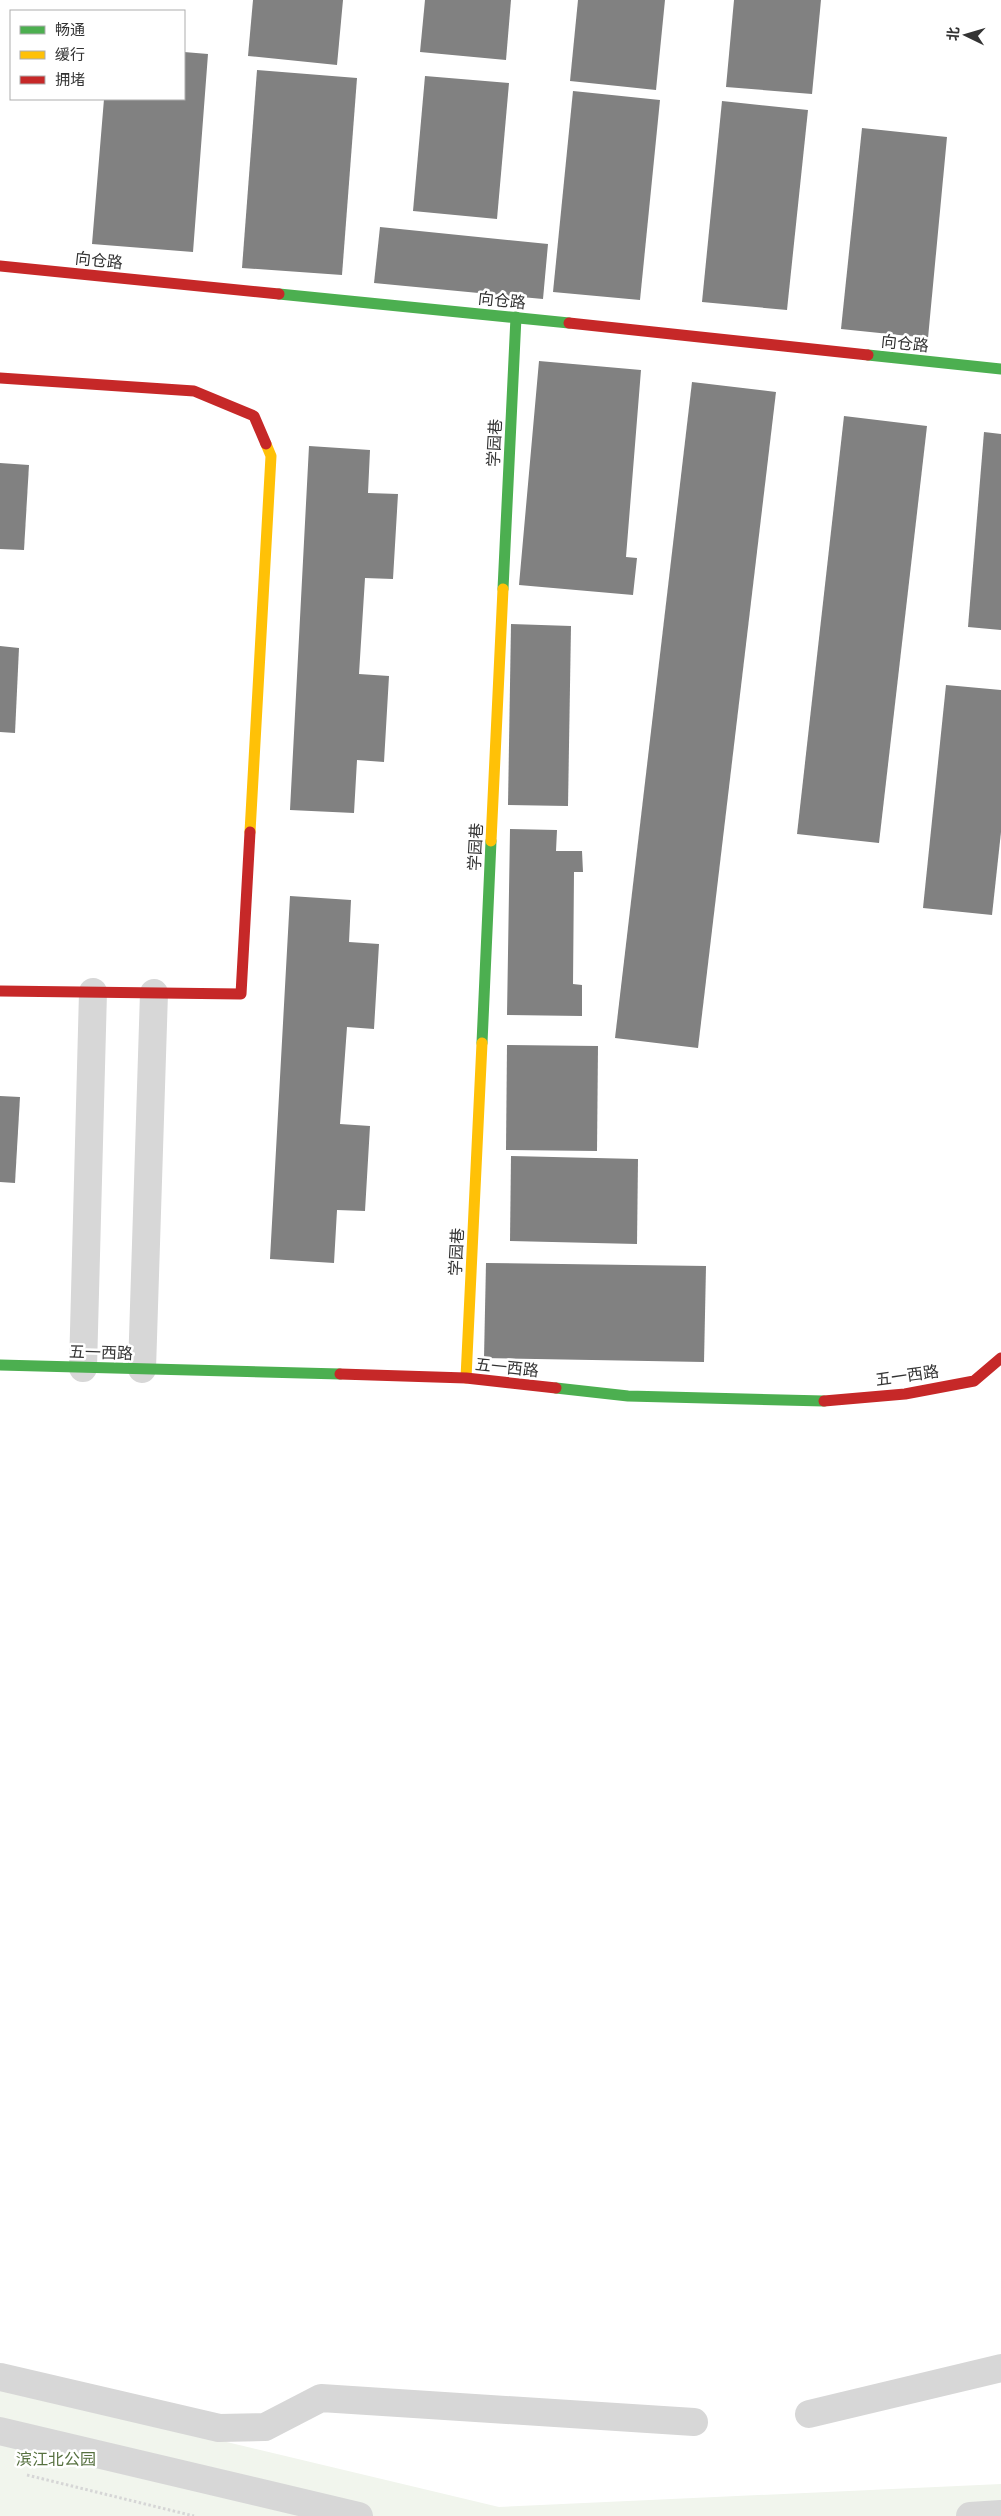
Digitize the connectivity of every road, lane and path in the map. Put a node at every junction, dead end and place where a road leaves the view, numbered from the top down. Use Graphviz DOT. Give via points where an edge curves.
graph roads {
  1 [pos="0,266"];
  2 [pos="516,318"];
  3 [pos="1001,369"];
  4 [pos="0,378"];
  5 [pos="0,991"];
  6 [pos="93,992"];
  7 [pos="154,994"];
  8 [pos="1001,1358"];
  9 [pos="0,1365"];
  10 [pos="83,1368"];
  11 [pos="142,1369"];
  12 [pos="466,1378"];
  13 [pos="1001,2368"];
  14 [pos="0,2377"];
  15 [pos="809,2414"];
  16 [pos="694,2422"];
  17 [pos="0,2431"];
  18 [pos="19,2474"];
  19 [pos="1001,2514"];
  20 [pos="194,2516"];
  21 [pos="359,2516"];
  22 [pos="970,2516"];
  1 -- 2 [label="street, 向仓路"];
  2 -- 3 [label="street, 向仓路"];
  2 -- 12 [label="street, 学园巷"];
  4 -- 7 [label="street" via="194,391 254,416 271,456 241,994"];
  5 -- 6 [label="street"];
  6 -- 7 [label="street"];
  6 -- 10 [label="street"];
  7 -- 11 [label="street"];
  8 -- 12 [label="street, 五一西路" via="974,1381 905,1394 824,1401 628,1396"];
  9 -- 10 [label="street, 五一西路"];
  10 -- 11 [label="street, 五一西路"];
  11 -- 12 [label="street, 五一西路"];
  13 -- 15 [label="street"];
  14 -- 16 [label="street" via="219,2428 265,2427 321,2398"];
  17 -- 21 [label="street"];
  18 -- 20 [label="path"];
  19 -- 22 [label="street"];
}
